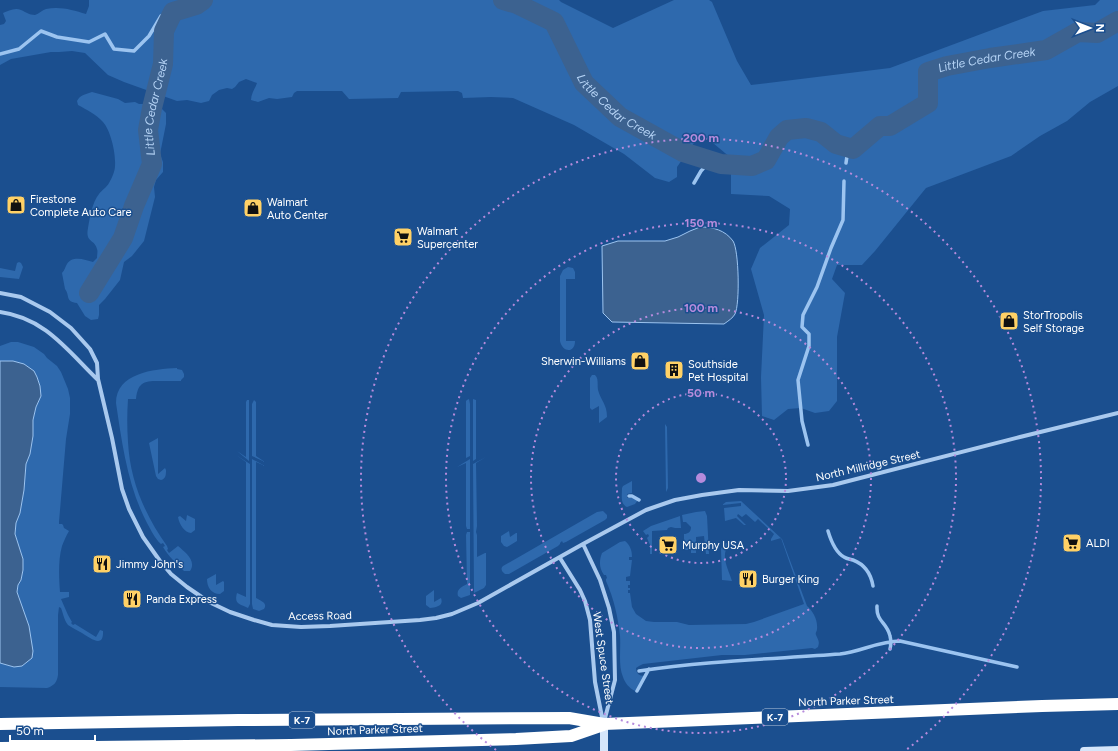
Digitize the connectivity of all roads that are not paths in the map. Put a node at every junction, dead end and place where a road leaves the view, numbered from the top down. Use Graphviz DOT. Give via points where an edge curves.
graph roads {
  1 [pos="0,293"];
  2 [pos="0,312"];
  3 [pos="98,379"];
  4 [pos="1118,413"];
  5 [pos="583,544"];
  6 [pos="560,558"];
  7 [pos="1118,704"];
  8 [pos="1,723"];
  9 [pos="604,724"];
  10 [pos="0,748"];
  11 [pos="1118,750"];
  12 [pos="604,751"];
  13 [pos="1084,751"];
  1 -- 3 [label="street, Access Road" via="21,297 50,312 71,328 90,349 97,363"];
  2 -- 3 [label="street" via="24,318 41,326 58,339"];
  3 -- 6 [label="street, Access Road" via="122,489 143,537 171,574 209,602 230,612 254,620 302,628 436,618 478,603"];
  4 -- 5 [label="street, North Millridge Street" via="833,485 788,491 739,490 675,500 646,510"];
  5 -- 6 [label="street, North Millridge Street"];
  5 -- 9 [label="street, West Spuce Street" via="600,580 614,632 615,680"];
  6 -- 9 [label="street, West Spuce Street" via="585,601 590,620 594,682"];
  7 -- 9 [label="highway, North Parker Street / K-7"];
  8 -- 9 [label="highway, North Parker Street / K-7" via="569,718"];
  9 -- 10 [label="highway, North Parker Street / K-7" via="571,736 516,739 291,745"];
  9 -- 12 [label="street"];
  11 -- 13 [label="street"];
}
